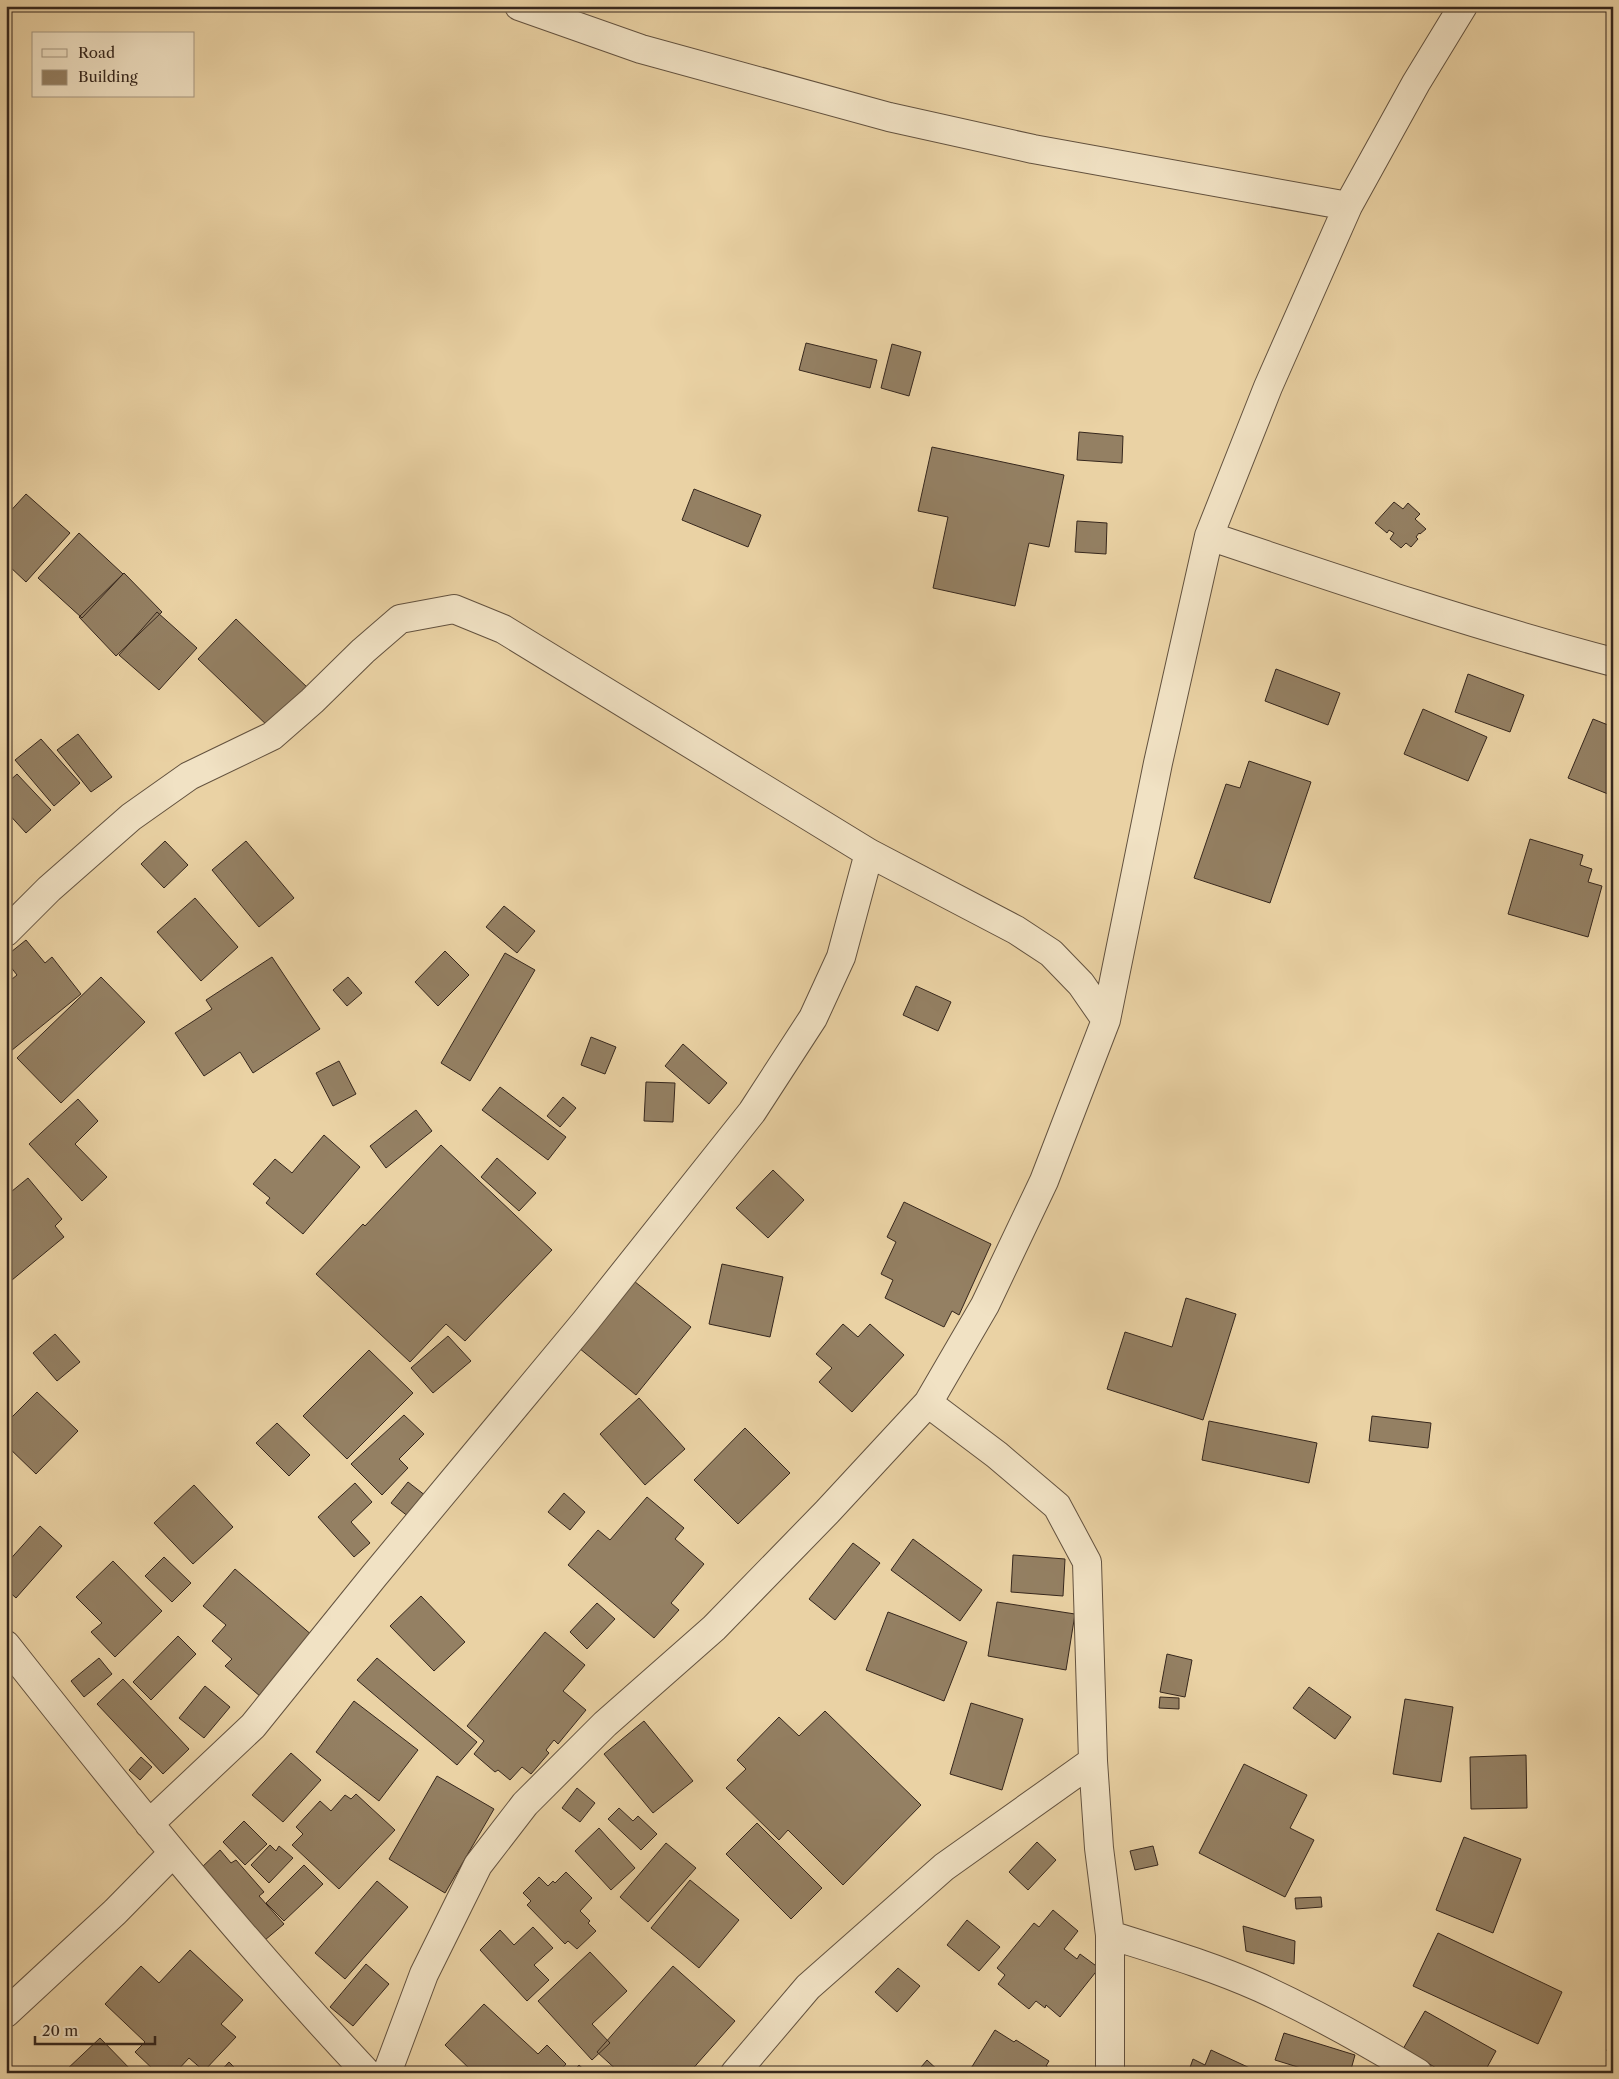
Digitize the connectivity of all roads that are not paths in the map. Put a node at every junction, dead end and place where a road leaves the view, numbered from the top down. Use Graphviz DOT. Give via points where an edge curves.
graph roads {
  1 [pos="519,6"];
  2 [pos="1463,6"];
  3 [pos="1348,206"];
  4 [pos="1209,536"];
  5 [pos="1613,662"];
  6 [pos="869,853"];
  7 [pos="6,932"];
  8 [pos="1106,1020"];
  9 [pos="928,1403"];
  10 [pos="6,1645"];
  11 [pos="1093,1760"];
  12 [pos="149,1824"];
  13 [pos="173,1853"];
  14 [pos="1110,1934"];
  15 [pos="6,2013"];
  16 [pos="368,2073"];
  17 [pos="387,2073"];
  18 [pos="735,2073"];
  19 [pos="1110,2073"];
  20 [pos="1418,2073"];
  1 -- 3 [label="street" via="641,49 889,117 1033,149"];
  2 -- 3 [label="street"];
  3 -- 4 [label="street" via="1268,387"];
  4 -- 5 [label="street" via="1408,602"];
  4 -- 8 [label="street" via="1158,763"];
  6 -- 7 [label="street" via="503,629 454,609 400,619 272,736 189,776 131,817 49,889"];
  6 -- 8 [label="street" via="1016,930 1051,953 1081,984"];
  6 -- 12 [label="street" via="841,957 813,1018 752,1112 585,1322 254,1726"];
  8 -- 9 [label="street" via="1044,1181 985,1305"];
  9 -- 11 [label="street" via="1057,1506 1088,1562"];
  9 -- 17 [label="street" via="714,1628 605,1724 526,1804 478,1865 424,1974"];
  10 -- 12 [label="street"];
  11 -- 14 [label="street" via="1099,1848"];
  11 -- 18 [label="street" via="944,1867 808,1987"];
  12 -- 13 [label="street"];
  13 -- 15 [label="street"];
  13 -- 16 [label="street" via="292,1993"];
  14 -- 19 [label="street"];
  14 -- 20 [label="street" via="1259,1987 1332,2023"];
}
